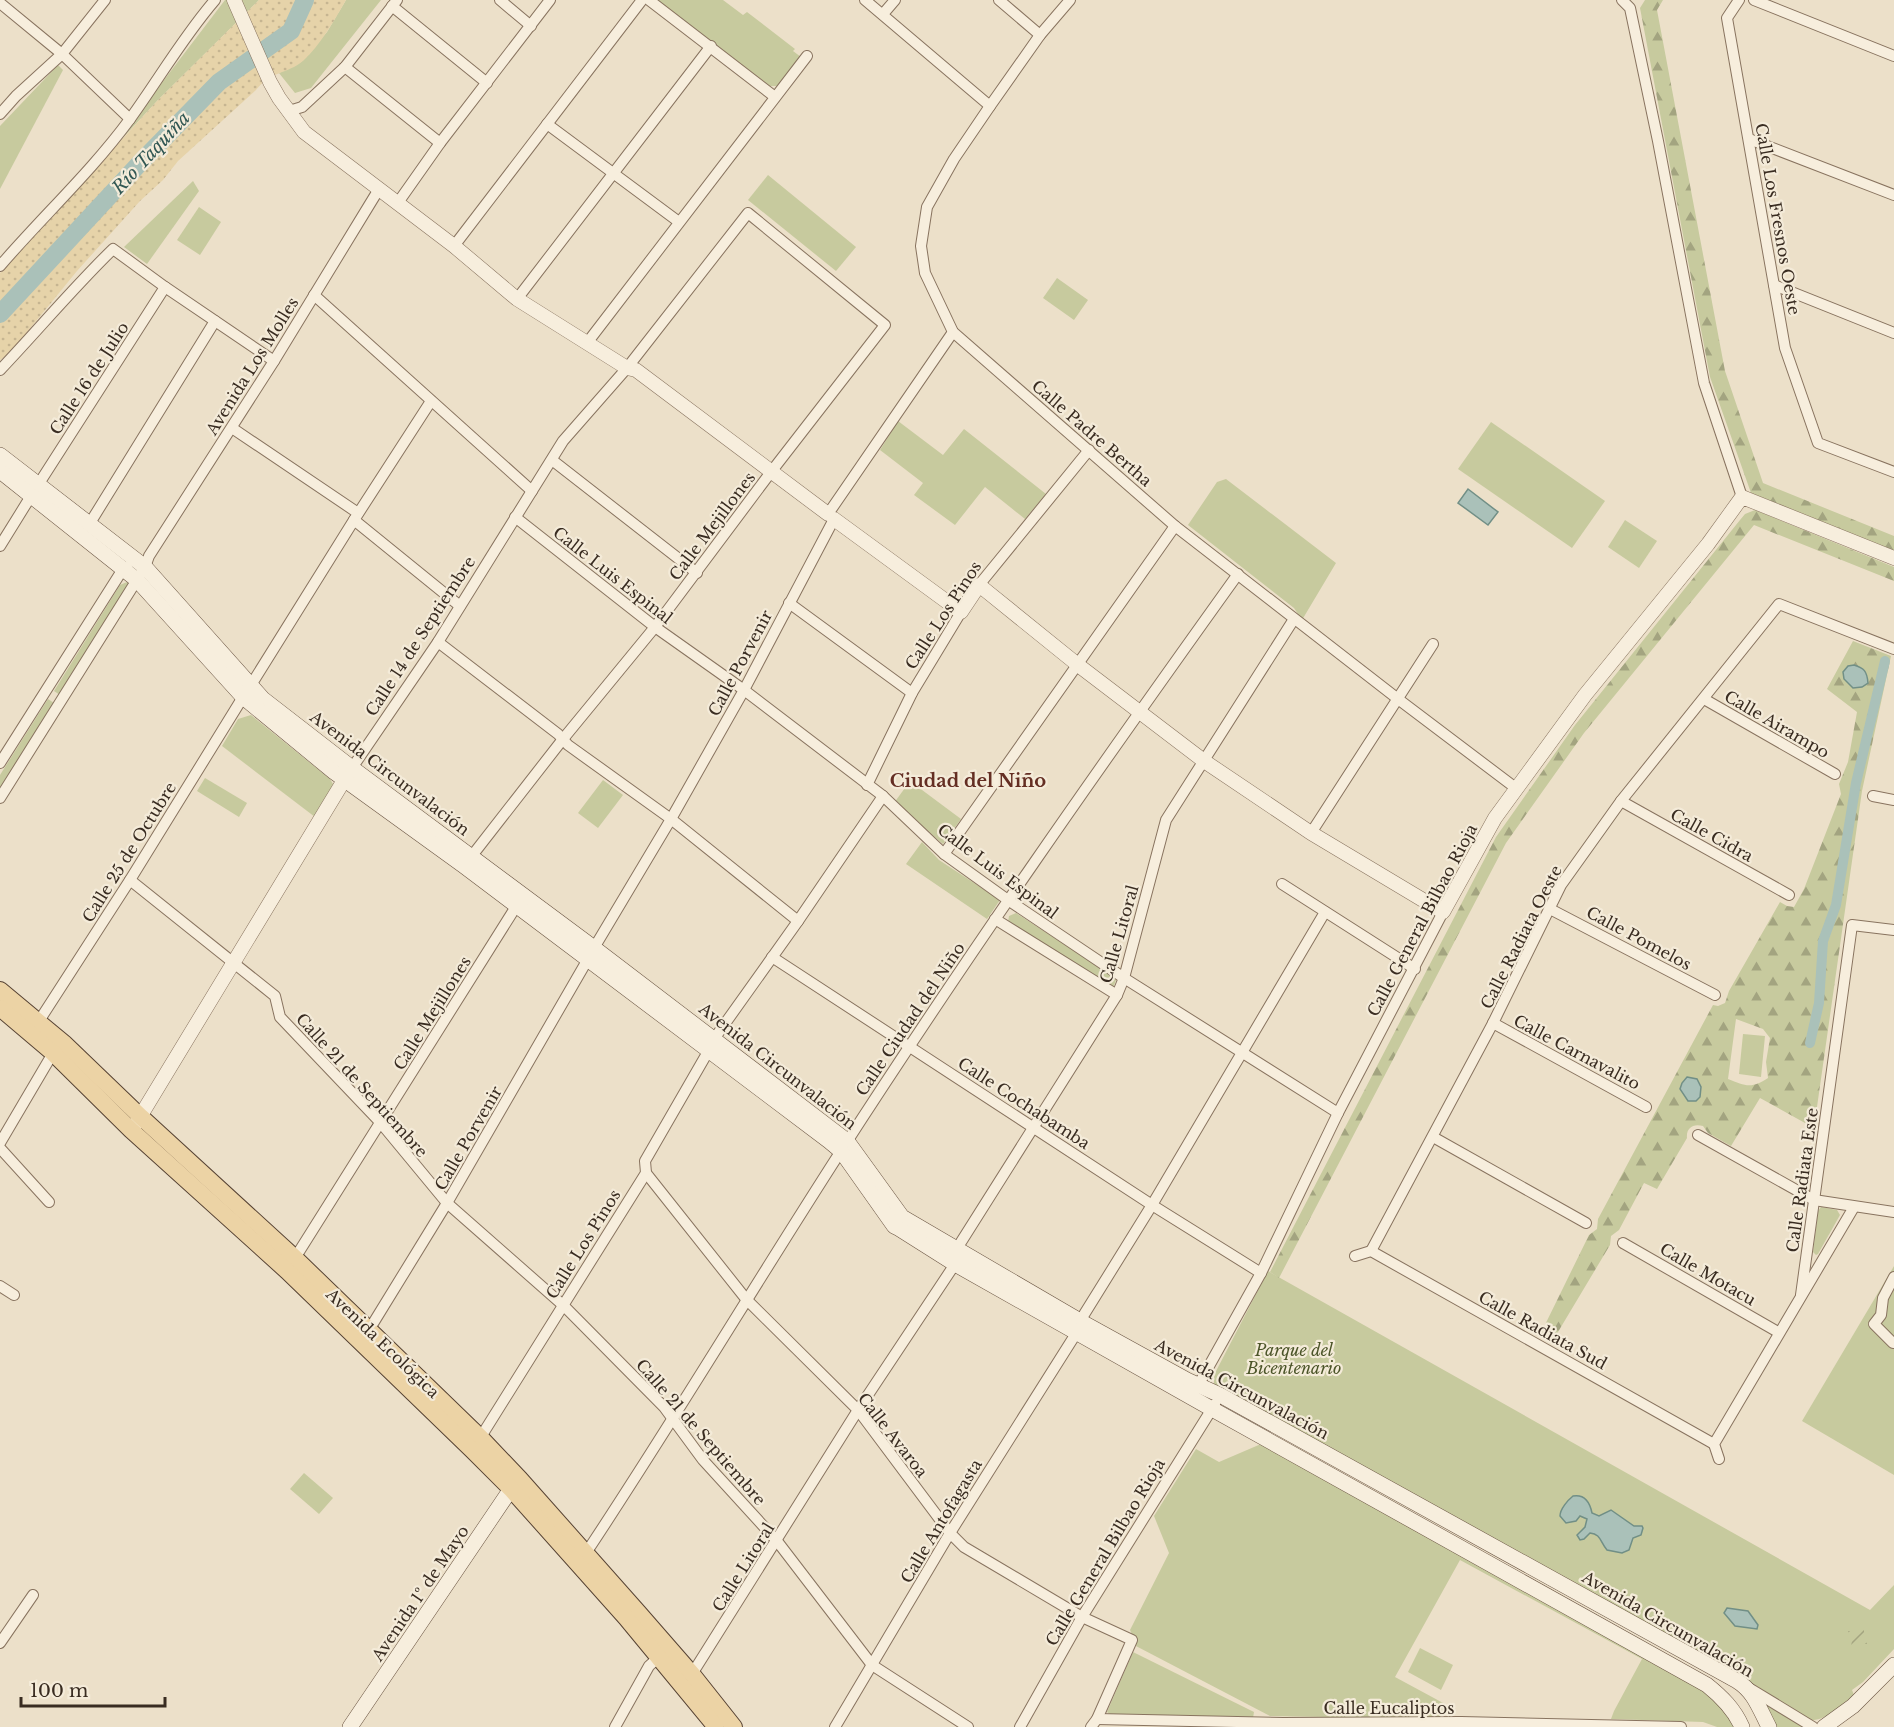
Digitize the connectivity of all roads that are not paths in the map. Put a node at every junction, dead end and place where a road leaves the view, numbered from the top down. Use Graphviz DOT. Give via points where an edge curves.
graph roads {
  1 [pos="105,0"];
  2 [pos="215,0"];
  3 [pos="500,0"];
  4 [pos="550,0"];
  5 [pos="642,0"];
  6 [pos="649,0"];
  7 [pos="865,0"];
  8 [pos="894,0"];
  9 [pos="999,0"];
  10 [pos="1070,0"];
  11 [pos="1739,0"];
  12 [pos="1754,0"];
  13 [pos="0,3"];
  14 [pos="394,3"];
  15 [pos="1629,3"];
  16 [pos="237,6"];
  17 [pos="883,14"];
  18 [pos="531,26"];
  19 [pos="1040,35"];
  20 [pos="711,46"];
  21 [pos="62,54"];
  22 [pos="807,56"];
  23 [pos="1894,56"];
  24 [pos="345,67"];
  25 [pos="487,82"];
  26 [pos="776,97"];
  27 [pos="990,106"];
  28 [pos="289,111"];
  29 [pos="0,114"];
  30 [pos="130,119"];
  31 [pos="547,124"];
  32 [pos="1749,139"];
  33 [pos="440,143"];
  34 [pos="614,173"];
  35 [pos="379,189"];
  36 [pos="1894,195"];
  37 [pos="397,204"];
  38 [pos="748,213"];
  39 [pos="679,222"];
  40 [pos="454,246"];
  41 [pos="0,266"];
  42 [pos="1774,285"];
  43 [pos="165,287"];
  44 [pos="314,295"];
  45 [pos="518,299"];
  46 [pos="215,321"];
  47 [pos="952,332"];
  48 [pos="1894,333"];
  49 [pos="587,344"];
  50 [pos="274,361"];
  51 [pos="627,368"];
  52 [pos="0,370"];
  53 [pos="431,401"];
  54 [pos="232,428"];
  55 [pos="1089,450"];
  56 [pos="0,455"];
  57 [pos="552,460"];
  58 [pos="0,471"];
  59 [pos="771,472"];
  60 [pos="1894,472"];
  61 [pos="34,490"];
  62 [pos="532,491"];
  63 [pos="1742,497"];
  64 [pos="356,517"];
  65 [pos="515,517"];
  66 [pos="831,517"];
  67 [pos="90,523"];
  68 [pos="1175,526"];
  69 [pos="0,544"];
  70 [pos="1894,558"];
  71 [pos="142,566"];
  72 [pos="123,569"];
  73 [pos="697,573"];
  74 [pos="1238,574"];
  75 [pos="979,585"];
  76 [pos="789,603"];
  77 [pos="460,606"];
  78 [pos="961,612"];
  79 [pos="1294,619"];
  80 [pos="655,627"];
  81 [pos="438,642"];
  82 [pos="1433,644"];
  83 [pos="1894,649"];
  84 [pos="1078,665"];
  85 [pos="744,690"];
  86 [pos="247,691"];
  87 [pos="912,693"];
  88 [pos="1398,699"];
  89 [pos="1704,699"];
  90 [pos="1140,711"];
  91 [pos="563,739"];
  92 [pos="1204,761"];
  93 [pos="0,763"];
  94 [pos="348,774"];
  95 [pos="1835,774"];
  96 [pos="867,785"];
  97 [pos="1517,789"];
  98 [pos="882,796"];
  99 [pos="1872,796"];
  100 [pos="0,798"];
  101 [pos="1894,800"];
  102 [pos="1621,801"];
  103 [pos="671,819"];
  104 [pos="1311,833"];
  105 [pos="944,854"];
  106 [pos="471,857"];
  107 [pos="130,880"];
  108 [pos="1282,884"];
  109 [pos="1789,895"];
  110 [pos="1008,900"];
  111 [pos="517,905"];
  112 [pos="1550,909"];
  113 [pos="1325,912"];
  114 [pos="1443,912"];
  115 [pos="995,919"];
  116 [pos="798,921"];
  117 [pos="1894,930"];
  118 [pos="591,953"];
  119 [pos="772,957"];
  120 [pos="234,963"];
  121 [pos="1415,969"];
  122 [pos="1124,978"];
  123 [pos="0,990"];
  124 [pos="1117,995"];
  125 [pos="1715,995"];
  126 [pos="1,1009"];
  127 [pos="39,1022"];
  128 [pos="1493,1023"];
  129 [pos="712,1044"];
  130 [pos="910,1046"];
  131 [pos="53,1053"];
  132 [pos="1241,1053"];
  133 [pos="1646,1107"];
  134 [pos="1338,1113"];
  135 [pos="380,1122"];
  136 [pos="136,1123"];
  137 [pos="1035,1127"];
  138 [pos="1698,1135"];
  139 [pos="1433,1137"];
  140 [pos="0,1143"];
  141 [pos="844,1146"];
  142 [pos="0,1149"];
  143 [pos="646,1173"];
  144 [pos="1814,1200"];
  145 [pos="49,1202"];
  146 [pos="447,1203"];
  147 [pos="1152,1205"];
  148 [pos="1854,1207"];
  149 [pos="1894,1212"];
  150 [pos="1586,1223"];
  151 [pos="1623,1243"];
  152 [pos="1371,1251"];
  153 [pos="1807,1251"];
  154 [pos="1356,1256"];
  155 [pos="955,1257"];
  156 [pos="1824,1257"];
  157 [pos="295,1258"];
  158 [pos="1261,1272"];
  159 [pos="1894,1277"];
  160 [pos="0,1286"];
  161 [pos="14,1295"];
  162 [pos="1801,1295"];
  163 [pos="746,1299"];
  164 [pos="564,1306"];
  165 [pos="1079,1327"];
  166 [pos="369,1330"];
  167 [pos="1779,1332"];
  168 [pos="1893,1343"];
  169 [pos="1195,1391"];
  170 [pos="1216,1402"];
  171 [pos="858,1410"];
  172 [pos="672,1419"];
  173 [pos="477,1444"];
  174 [pos="1714,1444"];
  175 [pos="1719,1460"];
  176 [pos="516,1484"];
  177 [pos="950,1533"];
  178 [pos="777,1541"];
  179 [pos="586,1553"];
  180 [pos="33,1595"];
  181 [pos="1082,1617"];
  182 [pos="0,1643"];
  183 [pos="659,1657"];
  184 [pos="872,1665"];
  185 [pos="1894,1665"];
  186 [pos="692,1674"];
  187 [pos="1744,1685"];
  188 [pos="1094,1723"];
  189 [pos="1158,1723"];
  190 [pos="1285,1725"];
  191 [pos="1459,1725"];
  192 [pos="1575,1726"];
  193 [pos="350,1727"];
  194 [pos="615,1727"];
  195 [pos="716,1727"];
  196 [pos="734,1727"];
  197 [pos="835,1727"];
  198 [pos="968,1727"];
  199 [pos="1020,1727"];
  200 [pos="1681,1727"];
  201 [pos="1742,1727"];
  202 [pos="1769,1727"];
  203 [pos="1813,1727"];
  204 [pos="1824,1727"];
  1 -- 21 [label="street"];
  2 -- 30 [label="street"];
  3 -- 18 [label="street"];
  4 -- 18 [label="street"];
  5 -- 31 [label="street"];
  6 -- 20 [label="street"];
  7 -- 17 [label="street"];
  8 -- 17 [label="street"];
  9 -- 19 [label="street"];
  10 -- 19 [label="street, Calle Padre Bertha"];
  11 -- 32 [label="street, Calle Los Fresnos Oeste" via="1727,18"];
  12 -- 23 [label="street"];
  13 -- 21 [label="street"];
  14 -- 24 [label="street"];
  14 -- 25 [label="street"];
  15 -- 63 [label="street" via="1704,383"];
  16 -- 28 [label="street" via="270,82"];
  17 -- 27 [label="street"];
  18 -- 25 [label="street"];
  19 -- 27 [label="street, Calle Padre Bertha"];
  20 -- 26 [label="street"];
  20 -- 34 [label="street"];
  21 -- 29 [label="street"];
  21 -- 30 [label="street"];
  22 -- 26 [label="street"];
  24 -- 28 [label="street" via="302,106"];
  24 -- 33 [label="street"];
  25 -- 33 [label="street"];
  26 -- 39 [label="street"];
  27 -- 47 [label="street, Calle Padre Bertha" via="938,187 927,207 924,223 921,246 925,273"];
  28 -- 35 [label="street" via="304,132"];
  30 -- 41 [label="street"];
  31 -- 34 [label="street"];
  31 -- 40 [label="street"];
  32 -- 36 [label="street"];
  32 -- 42 [label="street, Calle Los Fresnos Oeste"];
  33 -- 37 [label="street"];
  34 -- 39 [label="street"];
  34 -- 45 [label="street"];
  35 -- 37 [label="street"];
  35 -- 44 [label="street, Avenida Los Molles"];
  37 -- 40 [label="street"];
  38 -- 51 [label="street, Calle 14 de Septiembre"];
  38 -- 59 [label="street, Calle Mejillones" via="885,325"];
  39 -- 49 [label="street"];
  40 -- 45 [label="street"];
  42 -- 48 [label="street"];
  42 -- 60 [label="street, Calle Los Fresnos Oeste" via="1785,348 1818,442"];
  43 -- 46 [label="street"];
  43 -- 52 [label="street" via="112,249"];
  43 -- 61 [label="street, Calle 16 de Julio"];
  44 -- 50 [label="street, Avenida Los Molles"];
  44 -- 53 [label="street"];
  45 -- 49 [label="street"];
  46 -- 50 [label="street"];
  46 -- 67 [label="street"];
  47 -- 55 [label="street, Calle Padre Bertha"];
  47 -- 66 [label="street, Calle Porvenir"];
  49 -- 51 [label="street"];
  50 -- 54 [label="street, Avenida Los Molles"];
  51 -- 57 [label="street, Calle 14 de Septiembre" via="563,441"];
  51 -- 59 [label="street" via="636,370"];
  53 -- 62 [label="street"];
  53 -- 64 [label="street, Calle 25 de Octubre"];
  54 -- 64 [label="street"];
  54 -- 71 [label="street, Avenida Los Molles"];
  55 -- 68 [label="street, Calle Padre Bertha"];
  55 -- 75 [label="street, Calle Los Pinos"];
  56 -- 61 [label="main road, Avenida Circunvalación"];
  57 -- 62 [label="street, Calle 14 de Septiembre"];
  57 -- 73 [label="street"];
  58 -- 61 [label="main road, Avenida Circunvalación"];
  59 -- 66 [label="street"];
  59 -- 73 [label="street, Calle Mejillones"];
  61 -- 67 [label="main road, Avenida Circunvalación"];
  61 -- 69 [label="street, Calle 16 de Julio"];
  61 -- 72 [label="main road, Avenida Circunvalación"];
  62 -- 65 [label="street, Calle 14 de Septiembre"];
  63 -- 70 [label="street"];
  63 -- 97 [label="street, Calle General Bilbao Rioja" via="1585,695"];
  64 -- 77 [label="street"];
  64 -- 86 [label="street, Calle 25 de Octubre"];
  65 -- 77 [label="street, Calle 14 de Septiembre"];
  65 -- 80 [label="street, Calle Luis Espinal"];
  66 -- 76 [label="street, Calle Porvenir"];
  66 -- 78 [label="street"];
  67 -- 71 [label="main road, Avenida Circunvalación"];
  68 -- 74 [label="street, Calle Padre Bertha"];
  68 -- 84 [label="street"];
  71 -- 72 [label="main road, Avenida Circunvalación"];
  71 -- 86 [label="main road, Avenida Circunvalación"];
  71 -- 100 [label="street, Avenida Los Molles"];
  72 -- 93 [label="street"];
  73 -- 80 [label="street, Calle Mejillones"];
  74 -- 79 [label="street, Calle Padre Bertha"];
  74 -- 90 [label="street, Calle Ciudad del Niño"];
  75 -- 78 [label="street, Calle Los Pinos"];
  75 -- 84 [label="street"];
  76 -- 85 [label="street, Calle Porvenir"];
  76 -- 87 [label="street"];
  77 -- 81 [label="street, Calle 14 de Septiembre"];
  78 -- 87 [label="street, Calle Los Pinos"];
  79 -- 88 [label="street, Calle Padre Bertha"];
  79 -- 92 [label="street, Calle Litoral"];
  80 -- 85 [label="street, Calle Luis Espinal"];
  80 -- 91 [label="street, Calle Mejillones"];
  81 -- 91 [label="street"];
  81 -- 94 [label="street, Calle 14 de Septiembre"];
  82 -- 88 [label="street"];
  83 -- 89 [label="street, Calle Radiata Oeste" via="1779,604"];
  84 -- 90 [label="street"];
  84 -- 105 [label="street"];
  85 -- 96 [label="street, Calle Luis Espinal"];
  85 -- 103 [label="street, Calle Porvenir"];
  86 -- 94 [label="main road, Avenida Circunvalación" via="263,699"];
  86 -- 107 [label="street, Calle 25 de Octubre"];
  87 -- 96 [label="street, Calle Los Pinos"];
  88 -- 97 [label="street, Calle Padre Bertha"];
  88 -- 104 [label="street"];
  89 -- 95 [label="street, Calle Airampo"];
  89 -- 102 [label="street, Calle Radiata Oeste"];
  90 -- 92 [label="street"];
  90 -- 110 [label="street, Calle Ciudad del Niño"];
  91 -- 103 [label="street"];
  91 -- 106 [label="street, Calle Mejillones"];
  92 -- 104 [label="street"];
  92 -- 122 [label="street, Calle Litoral" via="1166,820"];
  94 -- 106 [label="main road, Avenida Circunvalación"];
  94 -- 111 [label="main road, Avenida Circunvalación"];
  94 -- 120 [label="street, Calle 14 de Septiembre"];
  96 -- 98 [label="street, Calle Luis Espinal"];
  97 -- 114 [label="street, Calle General Bilbao Rioja" via="1495,818"];
  98 -- 105 [label="street, Calle Luis Espinal"];
  98 -- 116 [label="street, Calle Los Pinos"];
  99 -- 101 [label="street"];
  102 -- 109 [label="street, Calle Cidra"];
  102 -- 112 [label="street, Calle Radiata Oeste" via="1560,885"];
  103 -- 116 [label="street"];
  103 -- 118 [label="street, Calle Porvenir"];
  104 -- 114 [label="street"];
  105 -- 110 [label="street, Calle Luis Espinal"];
  106 -- 118 [label="main road, Avenida Circunvalación"];
  107 -- 120 [label="street, Calle 21 de Septiembre"];
  107 -- 127 [label="street, Calle 25 de Octubre"];
  108 -- 113 [label="street"];
  110 -- 115 [label="street, Calle Ciudad del Niño"];
  110 -- 122 [label="street, Calle Luis Espinal"];
  111 -- 118 [label="main road, Avenida Circunvalación"];
  111 -- 135 [label="street, Calle Mejillones"];
  112 -- 125 [label="street, Calle Pomelos"];
  112 -- 128 [label="street, Calle Radiata Oeste"];
  113 -- 121 [label="street"];
  113 -- 132 [label="street, Calle Antofagasta"];
  114 -- 121 [label="street, Calle General Bilbao Rioja"];
  115 -- 124 [label="street"];
  115 -- 130 [label="street, Calle Ciudad del Niño"];
  116 -- 119 [label="street, Calle Los Pinos"];
  117 -- 144 [label="street, Calle Radiata Este" via="1852,925"];
  118 -- 129 [label="main road, Avenida Circunvalación"];
  118 -- 146 [label="street, Calle Porvenir"];
  119 -- 129 [label="street, Calle Los Pinos"];
  119 -- 130 [label="street, Calle Cochabamba"];
  120 -- 135 [label="street, Calle 21 de Septiembre" via="274,996 279,1017"];
  120 -- 136 [label="street, Calle 14 de Septiembre"];
  121 -- 134 [label="street, Calle General Bilbao Rioja"];
  122 -- 124 [label="street, Calle Litoral"];
  122 -- 132 [label="street, Calle Luis Espinal"];
  123 -- 127 [label="main road, Avenida Ecológica"];
  124 -- 137 [label="street, Calle Litoral"];
  126 -- 131 [label="main road, Avenida Ecológica"];
  127 -- 136 [label="main road, Avenida Ecológica"];
  128 -- 133 [label="street, Calle Carnavalito"];
  128 -- 139 [label="street, Calle Radiata Oeste"];
  129 -- 141 [label="main road, Avenida Circunvalación" via="829,1141"];
  129 -- 143 [label="street, Calle Los Pinos" via="645,1161"];
  130 -- 137 [label="street, Calle Cochabamba"];
  130 -- 141 [label="street, Calle Ciudad del Niño"];
  131 -- 136 [label="main road, Avenida Ecológica"];
  131 -- 140 [label="street"];
  132 -- 134 [label="street, Calle Luis Espinal"];
  132 -- 147 [label="street, Calle Antofagasta"];
  134 -- 158 [label="street, Calle General Bilbao Rioja"];
  135 -- 146 [label="street, Calle 21 de Septiembre"];
  135 -- 157 [label="street, Calle Mejillones"];
  136 -- 157 [label="main road, Avenida Ecológica"];
  136 -- 173 [label="main road, Avenida Ecológica" via="287,1271"];
  137 -- 147 [label="street, Calle Cochabamba"];
  137 -- 155 [label="street, Calle Litoral"];
  138 -- 144 [label="street"];
  139 -- 150 [label="street"];
  139 -- 152 [label="street, Calle Radiata Oeste"];
  141 -- 155 [label="main road, Avenida Circunvalación" via="894,1226"];
  141 -- 163 [label="street, Calle Ciudad del Niño"];
  142 -- 145 [label="street"];
  143 -- 163 [label="street, Calle Avaroa"];
  143 -- 164 [label="street, Calle Los Pinos"];
  144 -- 148 [label="street"];
  144 -- 153 [label="street, Calle Radiata Este"];
  146 -- 164 [label="street, Calle 21 de Septiembre"];
  146 -- 166 [label="street, Calle Porvenir"];
  147 -- 158 [label="street, Calle Cochabamba"];
  147 -- 165 [label="street, Calle Antofagasta"];
  148 -- 149 [label="street"];
  148 -- 156 [label="street"];
  151 -- 167 [label="street, Calle Motacu"];
  152 -- 154 [label="street"];
  152 -- 174 [label="street, Calle Radiata Sud"];
  153 -- 156 [label="street" via="1813,1259"];
  153 -- 162 [label="street, Calle Radiata Este"];
  155 -- 165 [label="main road, Avenida Circunvalación"];
  155 -- 171 [label="street, Calle Litoral"];
  156 -- 162 [label="street"];
  157 -- 166 [label="main road, Avenida Ecológica"];
  158 -- 169 [label="street, Calle General Bilbao Rioja"];
  159 -- 168 [label="street" via="1874,1324"];
  160 -- 161 [label="street"];
  162 -- 167 [label="street, Calle Radiata Este"];
  163 -- 171 [label="street, Calle Avaroa"];
  163 -- 172 [label="street, Calle Ciudad del Niño"];
  164 -- 172 [label="street, Calle 21 de Septiembre"];
  164 -- 173 [label="street, Calle Los Pinos"];
  165 -- 169 [label="main road, Avenida Circunvalación"];
  165 -- 177 [label="street, Calle Antofagasta"];
  166 -- 173 [label="main road, Avenida Ecológica"];
  167 -- 174 [label="street, Calle Radiata Este"];
  169 -- 170 [label="main road, Avenida Circunvalación"];
  170 -- 181 [label="street, Calle General Bilbao Rioja"];
  170 -- 187 [label="main road, Avenida Circunvalación"];
  170 -- 201 [label="main road, Avenida Circunvalación" via="1707,1685 1722,1696"];
  171 -- 177 [label="street, Calle Avaroa"];
  171 -- 178 [label="street, Calle Litoral"];
  172 -- 178 [label="street, Calle 21 de Septiembre" via="703,1460"];
  172 -- 179 [label="street, Calle Ciudad del Niño"];
  173 -- 176 [label="main road, Avenida Ecológica"];
  174 -- 175 [label="street"];
  176 -- 179 [label="main road, Avenida Ecológica"];
  176 -- 183 [label="main road, Avenida Ecológica"];
  176 -- 193 [label="main road, Avenida 1º de Mayo"];
  177 -- 181 [label="street, Calle Avaroa" via="964,1547"];
  177 -- 184 [label="street, Calle Antofagasta"];
  178 -- 184 [label="street, Calle 21 de Septiembre"];
  178 -- 186 [label="street, Calle Litoral"];
  179 -- 186 [label="main road, Avenida Ecológica"];
  180 -- 182 [label="street"];
  181 -- 188 [label="street, Calle Avaroa" via="1132,1640"];
  181 -- 199 [label="street, Calle General Bilbao Rioja"];
  183 -- 194 [label="street" via="649,1666"];
  183 -- 195 [label="main road, Avenida Ecológica"];
  184 -- 197 [label="street, Calle Antofagasta"];
  184 -- 198 [label="street, Calle 21 de Septiembre"];
  185 -- 204 [label="main road" via="1853,1706"];
  186 -- 196 [label="main road, Avenida Ecológica"];
  187 -- 202 [label="main road, Avenida Circunvalación"];
  187 -- 203 [label="street"];
  188 -- 189 [label="street, Calle Eucaliptos"];
  189 -- 190 [label="street, Calle Eucaliptos"];
  190 -- 191 [label="street, Calle Eucaliptos"];
  191 -- 192 [label="street, Calle Eucaliptos"];
  192 -- 200 [label="street, Calle Eucaliptos"];
}
